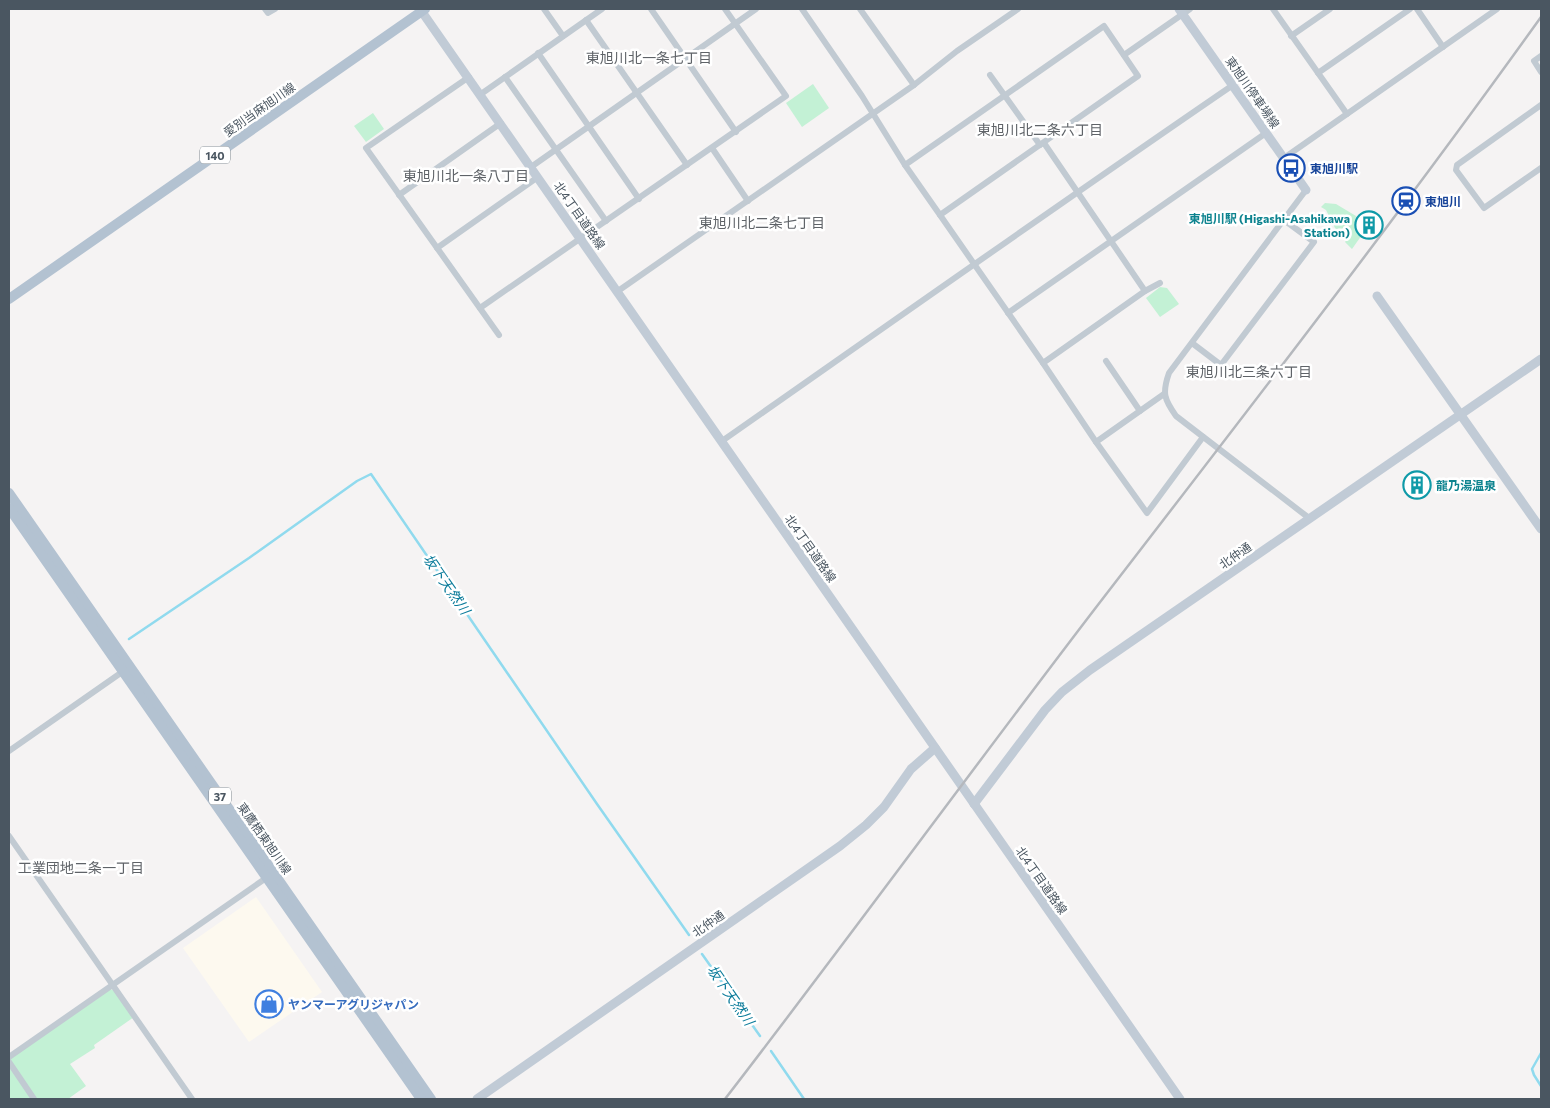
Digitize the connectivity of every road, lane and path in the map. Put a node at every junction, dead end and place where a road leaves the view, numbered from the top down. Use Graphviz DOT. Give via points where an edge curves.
graph roads {
  1 [pos="265,9"];
  2 [pos="275,9"];
  3 [pos="544,9"];
  4 [pos="602,9"];
  5 [pos="651,9"];
  6 [pos="725,9"];
  7 [pos="756,9"];
  8 [pos="802,9"];
  9 [pos="860,9"];
  10 [pos="1018,9"];
  11 [pos="1273,9"];
  12 [pos="1330,9"];
  13 [pos="1410,9"];
  14 [pos="1417,9"];
  15 [pos="1497,9"];
  16 [pos="422,10"];
  17 [pos="1184,10"];
  18 [pos="586,20"];
  19 [pos="735,23"];
  20 [pos="563,36"];
  21 [pos="1292,36"];
  22 [pos="1443,46"];
  23 [pos="538,53"];
  24 [pos="1124,55"];
  25 [pos="1541,56"];
  26 [pos="686,58"];
  27 [pos="1541,72"];
  28 [pos="1318,73"];
  29 [pos="990,75"];
  30 [pos="469,77"];
  31 [pos="505,77"];
  32 [pos="914,85"];
  33 [pos="1233,85"];
  34 [pos="636,92"];
  35 [pos="481,94"];
  36 [pos="1005,96"];
  37 [pos="1541,106"];
  38 [pos="1347,114"];
  39 [pos="873,115"];
  40 [pos="501,123"];
  41 [pos="589,125"];
  42 [pos="736,132"];
  43 [pos="1266,133"];
  44 [pos="1042,144"];
  45 [pos="556,148"];
  46 [pos="712,148"];
  47 [pos="1284,158"];
  48 [pos="687,165"];
  49 [pos="905,165"];
  50 [pos="531,166"];
  51 [pos="1541,168"];
  52 [pos="538,177"];
  53 [pos="1306,190"];
  54 [pos="1077,192"];
  55 [pos="399,195"];
  56 [pos="639,199"];
  57 [pos="748,201"];
  58 [pos="940,216"];
  59 [pos="1284,220"];
  60 [pos="606,221"];
  61 [pos="581,238"];
  62 [pos="1112,242"];
  63 [pos="437,248"];
  64 [pos="974,266"];
  65 [pos="1160,283"];
  66 [pos="618,291"];
  67 [pos="1145,291"];
  68 [pos="1377,296"];
  69 [pos="9,299"];
  70 [pos="480,308"];
  71 [pos="1008,313"];
  72 [pos="499,335"];
  73 [pos="1192,342"];
  74 [pos="1541,358"];
  75 [pos="1106,361"];
  76 [pos="1043,362"];
  77 [pos="1164,394"];
  78 [pos="1140,410"];
  79 [pos="1460,414"];
  80 [pos="1203,437"];
  81 [pos="722,441"];
  82 [pos="1096,442"];
  83 [pos="9,493"];
  84 [pos="9,508"];
  85 [pos="1309,518"];
  86 [pos="1541,529"];
  87 [pos="126,669"];
  88 [pos="935,748"];
  89 [pos="9,751"];
  90 [pos="974,804"];
  91 [pos="9,836"];
  92 [pos="271,875"];
  93 [pos="112,985"];
  94 [pos="9,1058"];
  95 [pos="9,1062"];
  96 [pos="34,1099"];
  97 [pos="192,1099"];
  98 [pos="421,1099"];
  99 [pos="431,1099"];
  100 [pos="477,1099"];
  101 [pos="1180,1099"];
  1 -- 2 [label="street" via="268,13"];
  3 -- 20 [label="street"];
  4 -- 18 [label="street"];
  5 -- 26 [label="street"];
  6 -- 19 [label="street"];
  7 -- 19 [label="street"];
  8 -- 39 [label="street"];
  9 -- 32 [label="street"];
  10 -- 32 [label="street"];
  11 -- 21 [label="street"];
  12 -- 21 [label="street"];
  13 -- 28 [label="street"];
  14 -- 22 [label="street"];
  15 -- 22 [label="street"];
  16 -- 30 [label="street, 北4丁目道路線"];
  16 -- 69 [label="main road, 愛別当麻旭川線 / 140"];
  17 -- 24 [label="street"];
  17 -- 33 [label="street, 東旭川停車場線"];
  18 -- 20 [label="street"];
  18 -- 34 [label="street"];
  19 -- 26 [label="street"];
  19 -- 42 [label="street" via="786,96"];
  20 -- 23 [label="street"];
  21 -- 28 [label="street"];
  22 -- 38 [label="street"];
  23 -- 31 [label="street"];
  23 -- 41 [label="street"];
  24 -- 36 [label="street" via="1104,26"];
  24 -- 44 [label="street" via="1138,76"];
  25 -- 27 [label="street" via="1534,61"];
  26 -- 34 [label="street"];
  26 -- 42 [label="street"];
  28 -- 38 [label="street"];
  29 -- 36 [label="street"];
  30 -- 35 [label="street, 北4丁目道路線"];
  30 -- 55 [label="street" via="366,148"];
  31 -- 35 [label="street"];
  31 -- 45 [label="street"];
  32 -- 39 [label="street"];
  33 -- 43 [label="street, 東旭川停車場線"];
  33 -- 54 [label="street"];
  34 -- 41 [label="street"];
  34 -- 48 [label="street"];
  35 -- 40 [label="street, 北4丁目道路線"];
  36 -- 44 [label="street"];
  36 -- 49 [label="street"];
  37 -- 51 [label="street" via="1457,165 1456,170 1484,208"];
  38 -- 47 [label="street"];
  39 -- 49 [label="street"];
  39 -- 57 [label="street"];
  40 -- 50 [label="street, 北4丁目道路線"];
  40 -- 55 [label="street"];
  41 -- 45 [label="street"];
  41 -- 56 [label="street"];
  42 -- 46 [label="street"];
  43 -- 47 [label="street, 東旭川停車場線"];
  43 -- 62 [label="street"];
  44 -- 54 [label="street"];
  44 -- 58 [label="street"];
  45 -- 50 [label="street"];
  45 -- 60 [label="street"];
  46 -- 48 [label="street"];
  46 -- 57 [label="street"];
  47 -- 53 [label="street, 東旭川停車場線"];
  48 -- 56 [label="street"];
  49 -- 58 [label="street"];
  50 -- 52 [label="street, 北4丁目道路線"];
  52 -- 61 [label="street, 北4丁目道路線"];
  52 -- 63 [label="street"];
  53 -- 59 [label="street"];
  54 -- 62 [label="street"];
  54 -- 64 [label="street"];
  55 -- 63 [label="street"];
  56 -- 60 [label="street"];
  57 -- 66 [label="street"];
  58 -- 64 [label="street"];
  59 -- 73 [label="street"];
  59 -- 73 [label="street" via="1314,242 1302,258 1221,365"];
  60 -- 61 [label="street"];
  61 -- 66 [label="street, 北4丁目道路線"];
  61 -- 70 [label="street"];
  62 -- 67 [label="street"];
  62 -- 71 [label="street"];
  63 -- 70 [label="street"];
  64 -- 71 [label="street"];
  64 -- 81 [label="street"];
  65 -- 67 [label="street"];
  66 -- 81 [label="street, 北4丁目道路線"];
  67 -- 76 [label="street"];
  68 -- 79 [label="street"];
  70 -- 72 [label="street"];
  71 -- 76 [label="street"];
  73 -- 77 [label="street" via="1169,373"];
  74 -- 79 [label="street, 北仲通"];
  75 -- 78 [label="street"];
  76 -- 82 [label="street"];
  77 -- 78 [label="street"];
  77 -- 80 [label="street" via="1176,416"];
  78 -- 82 [label="street"];
  79 -- 85 [label="street, 北仲通"];
  79 -- 86 [label="street"];
  80 -- 82 [label="street" via="1146,513"];
  80 -- 85 [label="street"];
  81 -- 88 [label="street, 北4丁目道路線"];
  83 -- 87 [label="main road, 東鷹栖東旭川線 / 37"];
  84 -- 87 [label="main road, 東鷹栖東旭川線 / 37"];
  85 -- 90 [label="street, 北仲通" via="1062,692"];
  87 -- 89 [label="street"];
  87 -- 92 [label="main road, 東鷹栖東旭川線 / 37"];
  88 -- 90 [label="street, 北4丁目道路線"];
  88 -- 100 [label="street, 北仲通" via="911,769 884,807 840,846"];
  90 -- 101 [label="street, 北4丁目道路線"];
  91 -- 93 [label="street"];
  92 -- 93 [label="street"];
  92 -- 98 [label="main road, 東鷹栖東旭川線 / 37"];
  92 -- 99 [label="main road, 東鷹栖東旭川線 / 37"];
  93 -- 94 [label="street"];
  93 -- 97 [label="street"];
  95 -- 96 [label="street"];
}
